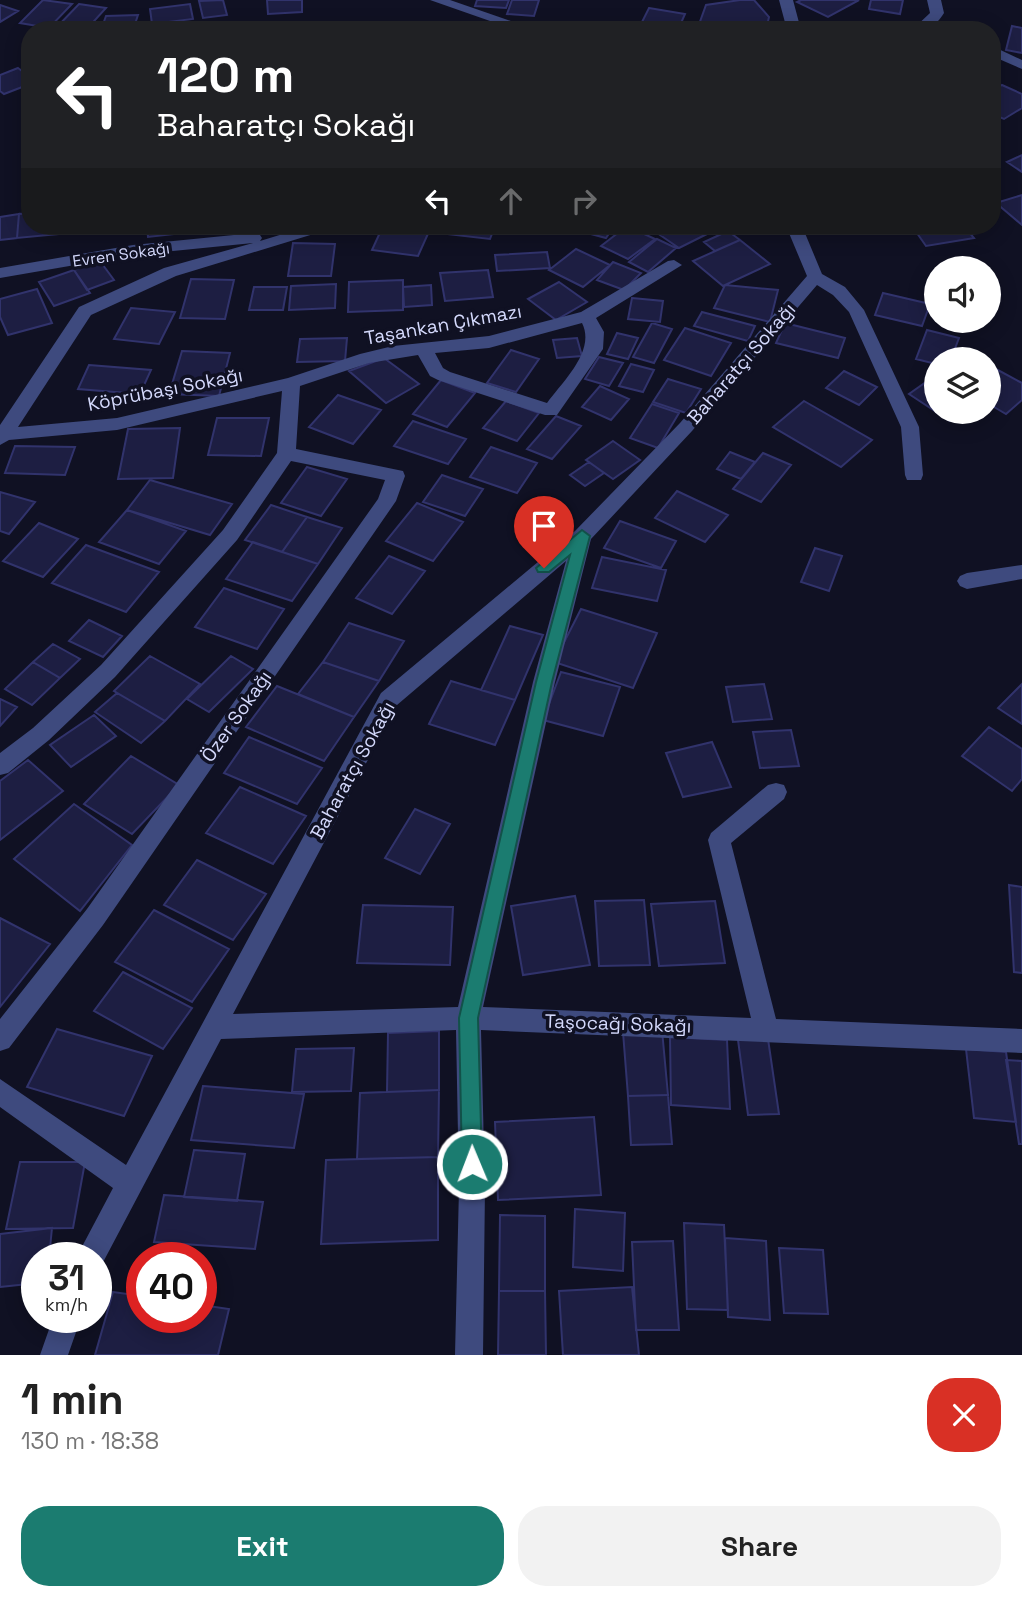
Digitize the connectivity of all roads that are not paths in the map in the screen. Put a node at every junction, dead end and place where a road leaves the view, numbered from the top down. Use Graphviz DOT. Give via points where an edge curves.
graph roads {
  1 [pos="437,0"];
  2 [pos="786,0"];
  3 [pos="934,0"];
  4 [pos="502,21"];
  5 [pos="793,21"];
  6 [pos="937,21"];
  7 [pos="1001,54"];
  8 [pos="1019,62"];
  9 [pos="298,235"];
  10 [pos="798,235"];
  11 [pos="674,265"];
  12 [pos="0,273"];
  13 [pos="814,277"];
  14 [pos="587,316"];
  15 [pos="425,351"];
  16 [pos="291,383"];
  17 [pos="2,437"];
  18 [pos="286,454"];
  19 [pos="914,475"];
  20 [pos="582,536"];
  21 [pos="1022,572"];
  22 [pos="967,581"];
  23 [pos="0,766"];
  24 [pos="776,792"];
  25 [pos="468,1018"];
  26 [pos="213,1027"];
  27 [pos="766,1029"];
  28 [pos="0,1039"];
  29 [pos="1022,1041"];
  30 [pos="0,1092"];
  31 [pos="130,1184"];
  32 [pos="99,1242"];
  33 [pos="62,1333"];
  34 [pos="54,1355"];
  35 [pos="469,1355"];
  1 -- 4 [label="street"];
  2 -- 5 [label="street"];
  3 -- 6 [label="street"];
  7 -- 8 [label="street"];
  9 -- 12 [label="street, Evren Sokağı" via="133,250"];
  9 -- 17 [label="street" via="170,272 85,311"];
  10 -- 13 [label="street"];
  11 -- 14 [label="street, Taşankan Çıkmazı"];
  13 -- 19 [label="street" via="839,291 856,310 910,427"];
  13 -- 20 [label="street, Baharatçı Sokağı" via="686,427"];
  14 -- 15 [label="street, Taşankan Çıkmazı" via="489,342"];
  14 -- 15 [label="street" via="595,332 594,349 551,411 444,376 436,372"];
  15 -- 16 [label="street, Taşankan Çıkmazı" via="366,358"];
  16 -- 17 [label="street, Köprübaşı Sokağı" via="117,424"];
  16 -- 18 [label="street"];
  18 -- 23 [label="street" via="230,535 170,604 108,671"];
  18 -- 28 [label="street, Özer Sokağı" via="396,476 387,501 95,918"];
  20 -- 25 [label="street"];
  20 -- 26 [label="street, Baharatçı Sokağı" via="389,699"];
  21 -- 22 [label="street"];
  24 -- 27 [label="street" via="719,840"];
  25 -- 26 [label="street, Taşocağı Sokağı"];
  25 -- 27 [label="street, Taşocağı Sokağı"];
  25 -- 35 [label="street"];
  26 -- 31 [label="street, Baharatçı Sokağı"];
  27 -- 29 [label="street, Taşocağı Sokağı"];
  30 -- 31 [label="street"];
  31 -- 32 [label="street, Baharatçı Sokağı"];
  33 -- 34 [label="street"];
}
